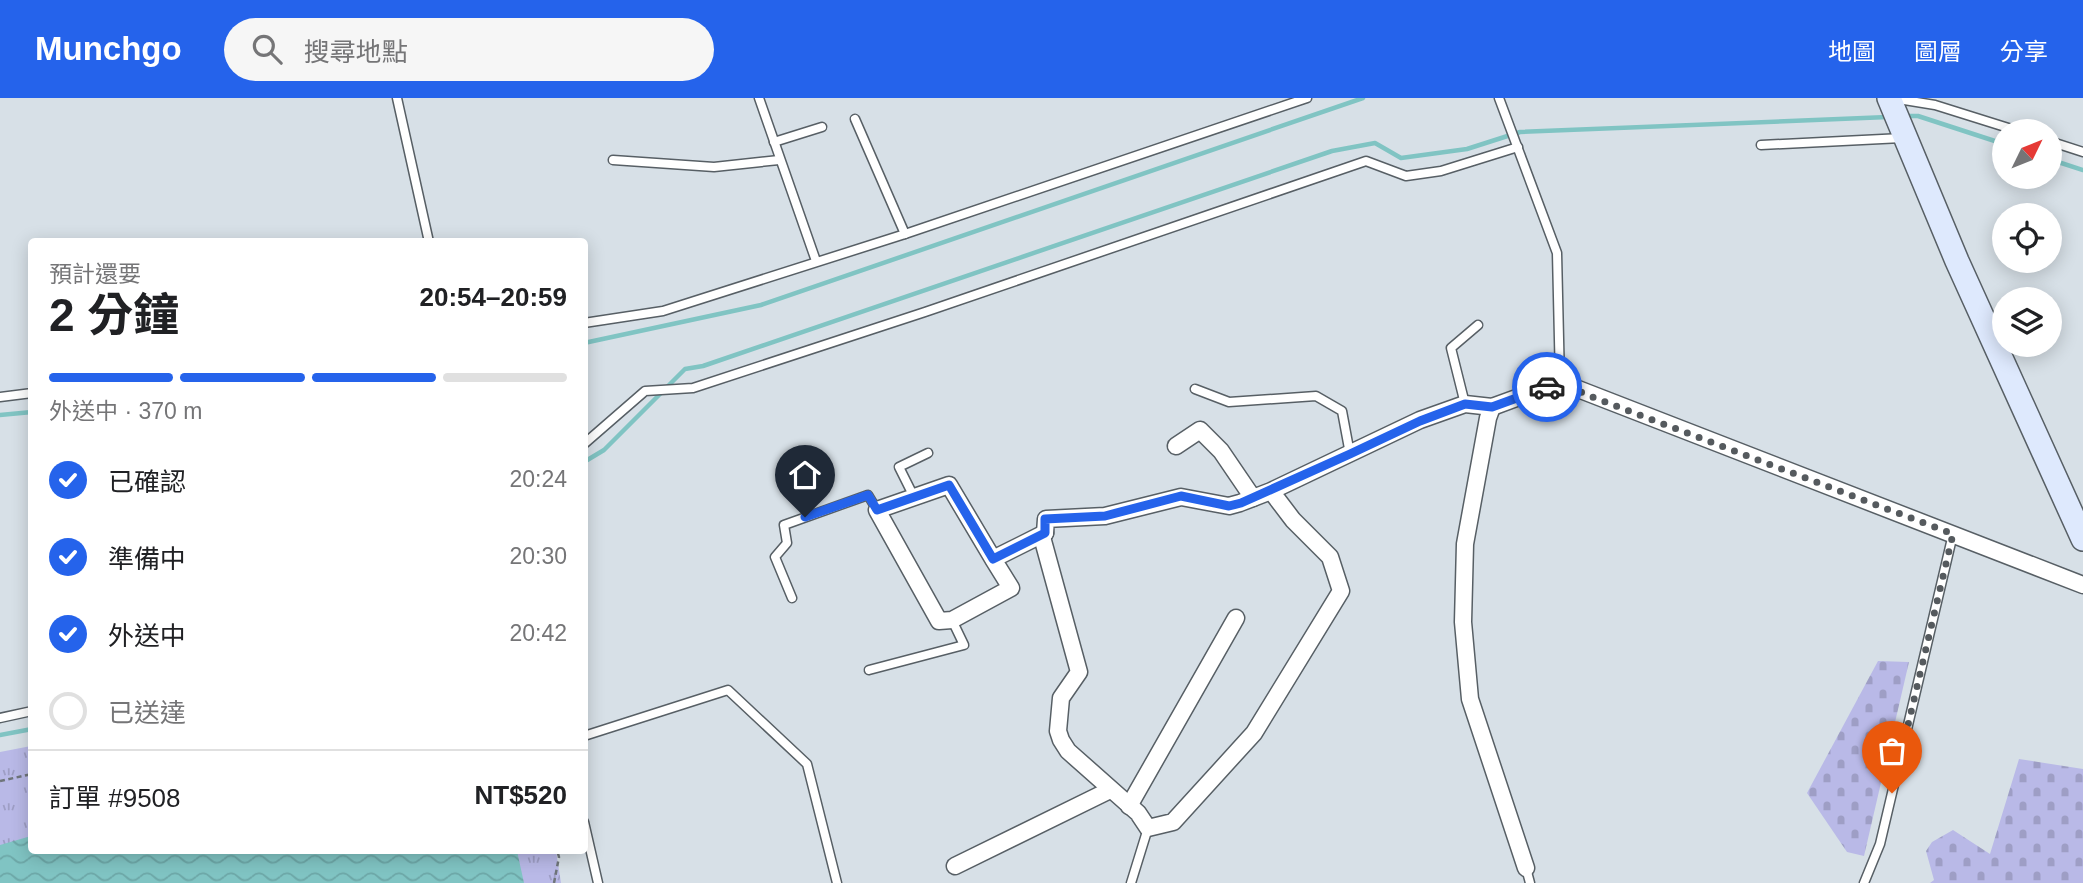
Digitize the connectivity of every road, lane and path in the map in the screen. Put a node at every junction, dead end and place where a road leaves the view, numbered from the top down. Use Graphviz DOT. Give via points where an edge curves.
graph roads {
  1 [pos="397,98"];
  2 [pos="759,98"];
  3 [pos="1307,98"];
  4 [pos="1499,98"];
  5 [pos="1889,98"];
  6 [pos="855,119"];
  7 [pos="1992,123"];
  8 [pos="822,127"];
  9 [pos="1906,138"];
  10 [pos="774,142"];
  11 [pos="1517,144"];
  12 [pos="1761,145"];
  13 [pos="2062,145"];
  14 [pos="2083,152"];
  15 [pos="613,160"];
  16 [pos="779,160"];
  17 [pos="905,234"];
  18 [pos="428,238"];
  19 [pos="816,261"];
  20 [pos="588,322"];
  21 [pos="1478,325"];
  22 [pos="1560,382"];
  23 [pos="1195,389"];
  24 [pos="28,394"];
  25 [pos="0,397"];
  26 [pos="1465,404"];
  27 [pos="1492,407"];
  28 [pos="588,441"];
  29 [pos="1175,446"];
  30 [pos="928,453"];
  31 [pos="1350,454"];
  32 [pos="1270,491"];
  33 [pos="914,497"];
  34 [pos="1253,498"];
  35 [pos="877,510"];
  36 [pos="1045,533"];
  37 [pos="1953,534"];
  38 [pos="2083,539"];
  39 [pos="993,559"];
  40 [pos="2083,585"];
  41 [pos="792,598"];
  42 [pos="1236,618"];
  43 [pos="952,620"];
  44 [pos="869,670"];
  45 [pos="28,712"];
  46 [pos="0,718"];
  47 [pos="588,735"];
  48 [pos="28,775"];
  49 [pos="0,781"];
  50 [pos="1110,790"];
  51 [pos="1129,806"];
  52 [pos="1148,828"];
  53 [pos="588,839"];
  54 [pos="558,854"];
  55 [pos="955,866"];
  56 [pos="1528,875"];
  57 [pos="554,883"];
  58 [pos="598,883"];
  59 [pos="837,883"];
  60 [pos="1131,883"];
  61 [pos="1864,883"];
  1 -- 18 [label="lane"];
  2 -- 10 [label="lane"];
  3 -- 17 [label="lane"];
  4 -- 11 [label="lane"];
  5 -- 7 [label="lane" via="1935,105"];
  5 -- 9 [label="street"];
  6 -- 17 [label="lane"];
  8 -- 10 [label="lane"];
  9 -- 12 [label="lane"];
  9 -- 38 [label="street"];
  10 -- 16 [label="lane"];
  11 -- 22 [label="lane" via="1557,253"];
  11 -- 28 [label="lane" via="1441,171 1406,176 1366,161 693,388 645,391"];
  13 -- 14 [label="lane"];
  15 -- 16 [label="lane" via="714,167"];
  16 -- 19 [label="lane"];
  17 -- 19 [label="lane"];
  19 -- 20 [label="lane" via="663,312"];
  21 -- 26 [label="lane" via="1451,348"];
  22 -- 27 [label="street"];
  22 -- 37 [label="street"];
  23 -- 31 [label="lane" via="1230,402 1316,396 1342,411"];
  24 -- 25 [label="lane"];
  26 -- 27 [label="street"];
  26 -- 31 [label="street"];
  27 -- 56 [label="street" via="1465,544 1464,622 1470,699"];
  29 -- 34 [label="street" via="1200,430"];
  30 -- 33 [label="lane" via="899,467"];
  31 -- 32 [label="street"];
  32 -- 34 [label="street"];
  32 -- 52 [label="street" via="1330,557 1341,591 1254,733 1172,822"];
  33 -- 35 [label="street"];
  33 -- 39 [label="street" via="949,485"];
  34 -- 36 [label="street" via="1229,506 1181,496 1105,516 1045,519"];
  35 -- 41 [label="lane" via="868,495 784,525 787,544 775,557"];
  35 -- 43 [label="street" via="939,621"];
  36 -- 39 [label="street"];
  36 -- 50 [label="street" via="1042,537 1079,672 1061,698 1058,731 1068,751"];
  37 -- 40 [label="street"];
  37 -- 61 [label="lane" via="1880,844"];
  39 -- 43 [label="street" via="1011,588"];
  42 -- 51 [label="street"];
  43 -- 44 [label="lane" via="964,645"];
  45 -- 46 [label="lane"];
  47 -- 59 [label="lane" via="728,690 807,764"];
  48 -- 49 [label="path"];
  50 -- 51 [label="street"];
  50 -- 55 [label="street"];
  51 -- 52 [label="street"];
  52 -- 60 [label="lane"];
  53 -- 58 [label="lane"];
  54 -- 57 [label="path"];
}
